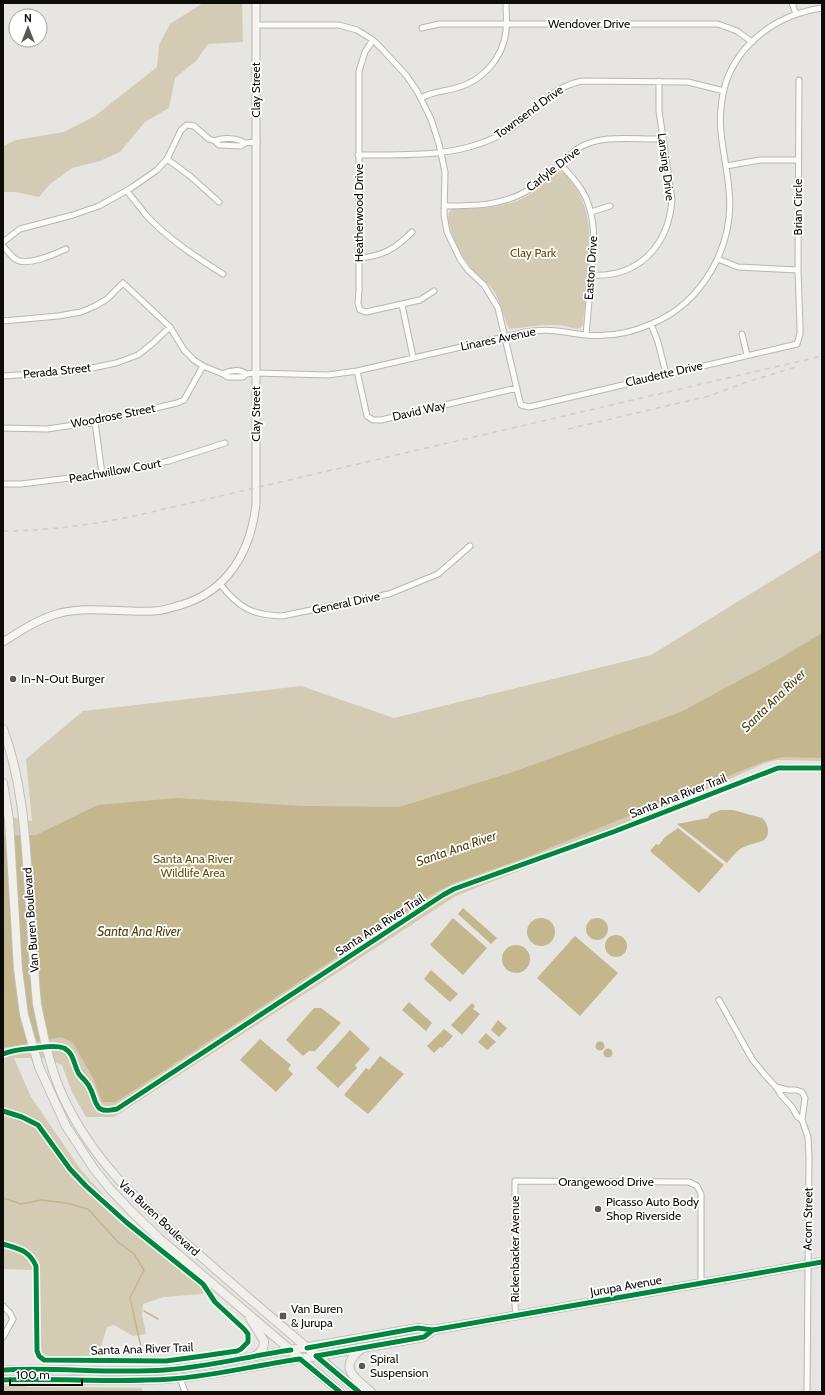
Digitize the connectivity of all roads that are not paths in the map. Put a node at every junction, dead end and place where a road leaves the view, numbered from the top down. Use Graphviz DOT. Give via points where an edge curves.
graph roads {
  1 [pos="256,3"];
  2 [pos="506,3"];
  3 [pos="792,3"];
  4 [pos="822,8"];
  5 [pos="796,14"];
  6 [pos="506,24"];
  7 [pos="256,25"];
  8 [pos="422,28"];
  9 [pos="373,40"];
  10 [pos="752,42"];
  11 [pos="799,80"];
  12 [pos="659,81"];
  13 [pos="724,91"];
  14 [pos="421,98"];
  15 [pos="663,139"];
  16 [pos="257,142"];
  17 [pos="440,152"];
  18 [pos="358,155"];
  19 [pos="167,159"];
  20 [pos="798,160"];
  21 [pos="560,164"];
  22 [pos="726,166"];
  23 [pos="127,191"];
  24 [pos="219,202"];
  25 [pos="444,206"];
  26 [pos="610,206"];
  27 [pos="591,212"];
  28 [pos="412,232"];
  29 [pos="3,242"];
  30 [pos="3,246"];
  31 [pos="66,249"];
  32 [pos="359,258"];
  33 [pos="718,259"];
  34 [pos="798,270"];
  35 [pos="222,274"];
  36 [pos="591,276"];
  37 [pos="434,291"];
  38 [pos="402,305"];
  39 [pos="3,321"];
  40 [pos="651,324"];
  41 [pos="170,327"];
  42 [pos="742,334"];
  43 [pos="800,334"];
  44 [pos="586,335"];
  45 [pos="505,336"];
  46 [pos="747,355"];
  47 [pos="413,357"];
  48 [pos="203,366"];
  49 [pos="357,371"];
  50 [pos="256,373"];
  51 [pos="666,374"];
  52 [pos="3,376"];
  53 [pos="517,388"];
  54 [pos="95,422"];
  55 [pos="3,428"];
  56 [pos="225,443"];
  57 [pos="102,474"];
  58 [pos="3,484"];
  59 [pos="470,546"];
  60 [pos="220,584"];
  61 [pos="3,642"];
  62 [pos="3,729"];
  63 [pos="3,783"];
  64 [pos="719,1000"];
  65 [pos="776,1087"];
  66 [pos="802,1120"];
  67 [pos="515,1182"];
  68 [pos="822,1262"];
  69 [pos="808,1264"];
  70 [pos="701,1283"];
  71 [pos="3,1306"];
  72 [pos="247,1313"];
  73 [pos="516,1316"];
  74 [pos="433,1330"];
  75 [pos="3,1337"];
  76 [pos="307,1348"];
  77 [pos="362,1348"];
  78 [pos="291,1350"];
  79 [pos="255,1356"];
  80 [pos="316,1356"];
  81 [pos="300,1359"];
  82 [pos="230,1361"];
  83 [pos="173,1369"];
  84 [pos="3,1371"];
  85 [pos="180,1378"];
  86 [pos="4,1380"];
  87 [pos="118,1381"];
  88 [pos="185,1392"];
  89 [pos="340,1392"];
  90 [pos="359,1392"];
  91 [pos="371,1392"];
  92 [pos="807,1392"];
  1 -- 7 [label="main road, Clay Street"];
  2 -- 6 [label="street"];
  3 -- 5 [label="street"];
  4 -- 5 [label="street, Linares Avenue"];
  5 -- 10 [label="street, Linares Avenue" via="767,28"];
  6 -- 8 [label="street, Wendover Drive" via="439,24"];
  6 -- 10 [label="street, Wendover Drive" via="718,24 737,31"];
  6 -- 14 [label="street" via="495,61 482,75 457,88 435,92"];
  7 -- 9 [label="street" via="339,25 357,30"];
  7 -- 16 [label="main road, Clay Street"];
  9 -- 14 [label="street" via="406,75"];
  9 -- 18 [label="street, Heatherwood Drive" via="365,52 359,71"];
  10 -- 13 [label="street, Linares Avenue" via="735,64"];
  11 -- 20 [label="street, Brian Circle"];
  12 -- 13 [label="street, Townsend Drive" via="688,82"];
  12 -- 15 [label="street, Lansing Drive" via="659,112"];
  12 -- 17 [label="street, Townsend Drive" via="582,81 571,84 555,91 521,121 499,136 475,145"];
  13 -- 22 [label="street, Linares Avenue" via="720,126"];
  14 -- 17 [label="street" via="431,119"];
  15 -- 21 [label="street, Carlyle Drive" via="596,140 585,144"];
  15 -- 36 [label="street, Lansing Drive" via="672,199 669,221 661,240 647,258 629,269 610,275"];
  16 -- 19 [label="street" via="241,146 219,145 194,126 187,125 181,130"];
  16 -- 50 [label="main road, Clay Street"];
  17 -- 18 [label="street, Townsend Drive"];
  17 -- 25 [label="street" via="444,172"];
  18 -- 32 [label="street, Heatherwood Drive"];
  19 -- 23 [label="street" via="157,170"];
  19 -- 24 [label="street"];
  20 -- 22 [label="street" via="760,160"];
  20 -- 34 [label="street, Brian Circle"];
  21 -- 25 [label="street, Carlyle Drive" via="515,197 500,202"];
  21 -- 27 [label="street, Easton Drive" via="578,184"];
  22 -- 33 [label="street, Linares Avenue" via="730,210 727,231"];
  23 -- 29 [label="street" via="99,206 20,229"];
  23 -- 35 [label="street" via="163,231"];
  25 -- 45 [label="street" via="447,232 456,252 496,302"];
  26 -- 27 [label="street"];
  27 -- 36 [label="street, Easton Drive" via="594,236"];
  28 -- 32 [label="street" via="391,250 378,256"];
  30 -- 31 [label="street" via="16,260 24,262 44,258"];
  32 -- 38 [label="street, Heatherwood Drive" via="360,310 366,312"];
  33 -- 34 [label="street" via="738,267"];
  33 -- 40 [label="street, Linares Avenue" via="694,293 676,310"];
  34 -- 43 [label="street, Brian Circle"];
  36 -- 44 [label="street, Easton Drive"];
  37 -- 38 [label="street, Heatherwood Drive" via="420,300"];
  38 -- 47 [label="street"];
  39 -- 41 [label="street, Linares Avenue" via="81,312 107,299 123,283"];
  40 -- 44 [label="street, Linares Avenue" via="619,334"];
  40 -- 51 [label="street"];
  41 -- 48 [label="street, Linares Avenue" via="184,350"];
  41 -- 52 [label="street, Perada Street" via="138,355 116,363 78,371"];
  42 -- 46 [label="street"];
  43 -- 46 [label="street, Claudette Drive" via="797,344"];
  44 -- 45 [label="street, Linares Avenue" via="548,329"];
  45 -- 47 [label="street, Linares Avenue"];
  45 -- 53 [label="street"];
  46 -- 51 [label="street, Claudette Drive"];
  47 -- 49 [label="street, Linares Avenue"];
  48 -- 50 [label="street, Linares Avenue" via="228,377 243,377"];
  48 -- 54 [label="street, Woodrose Street" via="184,400"];
  49 -- 50 [label="street, Linares Avenue" via="328,375"];
  49 -- 53 [label="street, David Way" via="367,416 373,420"];
  50 -- 60 [label="main road, Clay Street" via="255,516 240,558"];
  51 -- 53 [label="street, Claudette Drive" via="529,406 521,405"];
  54 -- 55 [label="street, Woodrose Street" via="47,429"];
  54 -- 57 [label="street"];
  56 -- 57 [label="street, Peachwillow Court" via="169,461"];
  57 -- 58 [label="street, Peachwillow Court"];
  59 -- 60 [label="street, General Drive" via="438,574 389,594 282,616 271,616 245,608"];
  60 -- 61 [label="main road, Clay Street" via="187,603 160,611 60,613 30,626"];
  62 -- 76 [label="main road, Van Buren Boulevard" via="18,786 25,832 38,1004 57,1083 68,1106 94,1150 111,1172 148,1210"];
  63 -- 72 [label="main road, Van Buren Boulevard" via="10,835 18,970 27,1028 38,1067 66,1126 110,1189 160,1239"];
  64 -- 65 [label="street, Acorn Street" via="752,1059"];
  65 -- 66 [label="street, Acorn Street"];
  65 -- 66 [label="street, Acorn Street" via="802,1092 805,1098"];
  66 -- 69 [label="street, Acorn Street" via="809,1146"];
  67 -- 70 [label="street, Orangewood Drive" via="689,1182 697,1186 701,1194"];
  67 -- 73 [label="street, Rickenbacker Avenue"];
  68 -- 69 [label="main road, Jurupa Avenue"];
  69 -- 70 [label="main road, Jurupa Avenue"];
  69 -- 92 [label="street, Acorn Street"];
  70 -- 73 [label="main road, Jurupa Avenue"];
  71 -- 75 [label="street" via="13,1319"];
  72 -- 78 [label="main road, Van Buren Boulevard"];
  72 -- 79 [label="main road" via="264,1341 261,1352"];
  73 -- 74 [label="main road, Jurupa Avenue"];
  74 -- 76 [label="main road, Jurupa Avenue" via="418,1328"];
  74 -- 77 [label="main road, Jurupa Avenue" via="424,1337"];
  76 -- 78 [label="main road, Jurupa Avenue"];
  76 -- 80 [label="main road, Van Buren Boulevard"];
  77 -- 80 [label="main road, Jurupa Avenue"];
  77 -- 91 [label="main road" via="352,1357 349,1369"];
  78 -- 79 [label="main road, Jurupa Avenue"];
  78 -- 81 [label="main road, Van Buren Boulevard"];
  79 -- 82 [label="main road, Jurupa Avenue"];
  80 -- 81 [label="main road, Jurupa Avenue"];
  80 -- 90 [label="main road, Van Buren Boulevard"];
  81 -- 85 [label="main road, Jurupa Avenue"];
  81 -- 89 [label="main road, Van Buren Boulevard"];
  82 -- 83 [label="main road, Jurupa Avenue"];
  82 -- 85 [label="main road" via="222,1367 186,1372 181,1374"];
  83 -- 84 [label="main road, Jurupa Avenue"];
  83 -- 87 [label="main road" via="170,1375 133,1376"];
  84 -- 86 [label="street"];
  85 -- 87 [label="main road, Jurupa Avenue"];
  85 -- 88 [label="street"];
  86 -- 87 [label="main road, Jurupa Avenue"];
}
